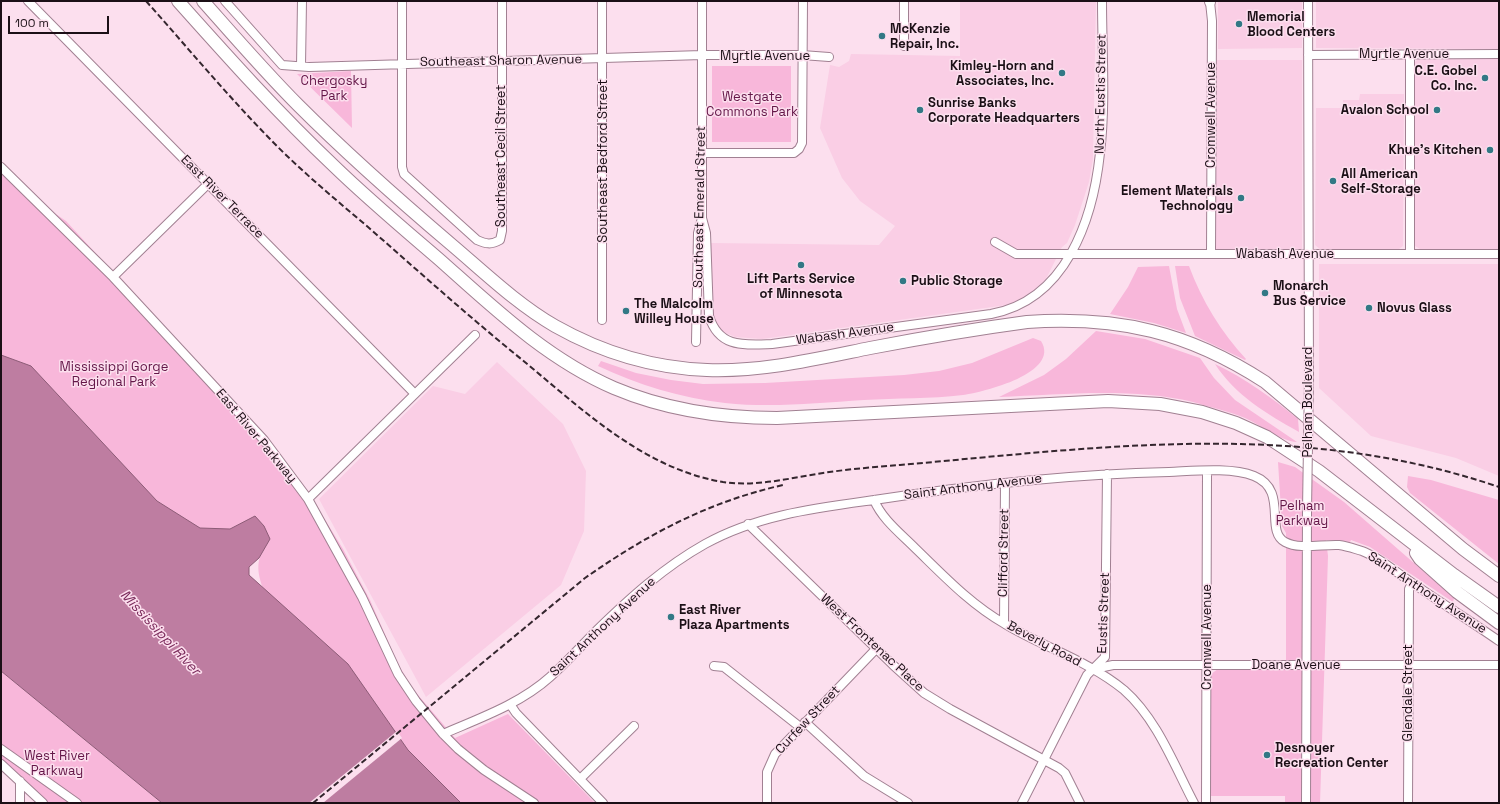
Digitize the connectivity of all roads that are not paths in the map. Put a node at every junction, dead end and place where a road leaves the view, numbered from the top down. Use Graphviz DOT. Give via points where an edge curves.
graph roads {
  1 [pos="28,1"];
  2 [pos="178,1"];
  3 [pos="203,1"];
  4 [pos="225,1"];
  5 [pos="302,1"];
  6 [pos="402,1"];
  7 [pos="502,1"];
  8 [pos="602,1"];
  9 [pos="702,1"];
  10 [pos="803,1"];
  11 [pos="904,1"];
  12 [pos="1102,1"];
  13 [pos="1210,1"];
  14 [pos="1308,1"];
  15 [pos="904,46"];
  16 [pos="1410,54"];
  17 [pos="1499,54"];
  18 [pos="802,55"];
  19 [pos="1308,55"];
  20 [pos="702,56"];
  21 [pos="829,57"];
  22 [pos="602,58"];
  23 [pos="502,61"];
  24 [pos="402,64"];
  25 [pos="301,66"];
  26 [pos="701,153"];
  27 [pos="1,166"];
  28 [pos="209,183"];
  29 [pos="702,218"];
  30 [pos="995,242"];
  31 [pos="1410,253"];
  32 [pos="1070,254"];
  33 [pos="1209,254"];
  34 [pos="1499,254"];
  35 [pos="1309,255"];
  36 [pos="113,277"];
  37 [pos="602,320"];
  38 [pos="474,335"];
  39 [pos="696,342"];
  40 [pos="415,394"];
  41 [pos="1207,471"];
  42 [pos="1107,474"];
  43 [pos="1005,483"];
  44 [pos="308,499"];
  45 [pos="874,500"];
  46 [pos="748,524"];
  47 [pos="1408,540"];
  48 [pos="1307,546"];
  49 [pos="1499,576"];
  50 [pos="1412,583"];
  51 [pos="1499,607"];
  52 [pos="1004,623"];
  53 [pos="1499,623"];
  54 [pos="1499,641"];
  55 [pos="876,650"];
  56 [pos="1208,665"];
  57 [pos="1307,665"];
  58 [pos="1408,665"];
  59 [pos="1499,665"];
  60 [pos="714,666"];
  61 [pos="1094,670"];
  62 [pos="510,704"];
  63 [pos="802,725"];
  64 [pos="634,726"];
  65 [pos="444,734"];
  66 [pos="1,749"];
  67 [pos="1045,760"];
  68 [pos="1,764"];
  69 [pos="580,779"];
  70 [pos="20,781"];
  71 [pos="20,803"];
  72 [pos="43,803"];
  73 [pos="77,803"];
  74 [pos="534,803"];
  75 [pos="603,803"];
  76 [pos="767,803"];
  77 [pos="908,803"];
  78 [pos="1022,803"];
  79 [pos="1080,803"];
  80 [pos="1194,803"];
  81 [pos="1206,803"];
  82 [pos="1306,803"];
  83 [pos="1408,803"];
  1 -- 28 [label="street, East River Terrace"];
  2 -- 47 [label="highway" via="257,89 332,165 502,316 559,359 616,389 674,407 741,417 1108,401 1143,402 1183,408 1222,418 1274,441 1318,471"];
  3 -- 49 [label="highway" via="301,108 423,220 487,276 531,310 557,327 596,346 663,366 736,370 1003,325 1060,320 1101,321 1157,331 1190,342 1242,367 1282,394 1463,550"];
  4 -- 25 [label="street, Southeast Sharon Avenue" via="282,65"];
  5 -- 25 [label="street"];
  6 -- 24 [label="street"];
  7 -- 23 [label="street, Southeast Cecil Street"];
  8 -- 22 [label="street, Southeast Bedford Street"];
  9 -- 20 [label="street, Southeast Emerald Street"];
  10 -- 18 [label="street"];
  11 -- 15 [label="street"];
  12 -- 32 [label="street, North Eustis Street" via="1102,132 1094,192"];
  13 -- 33 [label="street, Cromwell Avenue" via="1212,21"];
  14 -- 19 [label="street, Pelham Boulevard"];
  16 -- 17 [label="street, Myrtle Avenue"];
  16 -- 19 [label="street, Myrtle Avenue"];
  16 -- 31 [label="street"];
  18 -- 20 [label="street, Myrtle Avenue"];
  18 -- 21 [label="street, Myrtle Avenue"];
  18 -- 26 [label="street" via="802,143 799,149 794,153"];
  19 -- 35 [label="street, Pelham Boulevard"];
  20 -- 22 [label="street, Southeast Sharon Avenue"];
  20 -- 26 [label="street, Southeast Emerald Street"];
  22 -- 23 [label="street, Southeast Sharon Avenue"];
  22 -- 37 [label="street, Southeast Bedford Street"];
  23 -- 24 [label="street, Southeast Sharon Avenue"];
  23 -- 24 [label="street, Southeast Cecil Street" via="500,240 486,244 477,240 404,174"];
  24 -- 25 [label="street, Southeast Sharon Avenue"];
  26 -- 29 [label="street, Southeast Emerald Street"];
  27 -- 36 [label="street, East River Parkway"];
  28 -- 36 [label="street"];
  28 -- 40 [label="street, East River Terrace"];
  29 -- 32 [label="street, Wabash Avenue" via="706,233 708,316 712,328 720,337 745,345 772,344 1003,312 1042,292"];
  29 -- 39 [label="street, Southeast Emerald Street" via="698,233"];
  30 -- 32 [label="street, Wabash Avenue" via="1016,254"];
  31 -- 34 [label="street, Wabash Avenue"];
  31 -- 35 [label="street, Wabash Avenue"];
  32 -- 33 [label="street, Wabash Avenue"];
  33 -- 35 [label="street, Wabash Avenue"];
  35 -- 48 [label="street, Pelham Boulevard, bridge"];
  36 -- 44 [label="street, East River Parkway" via="264,440"];
  38 -- 40 [label="street"];
  40 -- 44 [label="street"];
  41 -- 42 [label="street, Saint Anthony Avenue"];
  41 -- 48 [label="street, Saint Anthony Avenue" via="1258,477 1272,494 1279,537 1286,543"];
  41 -- 56 [label="street, Cromwell Avenue"];
  42 -- 43 [label="street, Saint Anthony Avenue"];
  42 -- 61 [label="street, Eustis Street" via="1105,657"];
  43 -- 45 [label="street, Saint Anthony Avenue"];
  43 -- 52 [label="street, Clifford Street"];
  44 -- 65 [label="street, East River Parkway" via="362,597 398,674 416,701"];
  45 -- 46 [label="street, Saint Anthony Avenue" via="795,512"];
  45 -- 52 [label="street, Beverly Road" via="882,515 946,578 980,607"];
  46 -- 55 [label="street, West Frontenac Place"];
  46 -- 62 [label="street, Saint Anthony Avenue" via="714,539 664,570 637,592 548,678"];
  47 -- 51 [label="highway"];
  47 -- 53 [label="highway" via="1420,558 1457,592"];
  48 -- 50 [label="street, Saint Anthony Avenue" via="1340,545 1359,550"];
  48 -- 57 [label="street, Pelham Boulevard"];
  50 -- 54 [label="street, Saint Anthony Avenue"];
  50 -- 58 [label="street, Glendale Street" via="1409,589"];
  52 -- 61 [label="street, Beverly Road"];
  55 -- 63 [label="street, Curfew Street"];
  55 -- 67 [label="street, West Frontenac Place" via="909,680 943,705"];
  56 -- 57 [label="street, Doane Avenue"];
  56 -- 61 [label="street, Doane Avenue" via="1113,665"];
  56 -- 81 [label="street, Cromwell Avenue"];
  57 -- 58 [label="street, Doane Avenue"];
  57 -- 82 [label="street, Pelham Boulevard"];
  58 -- 59 [label="street, Doane Avenue"];
  58 -- 83 [label="street, Glendale Street"];
  60 -- 63 [label="street" via="724,667"];
  61 -- 67 [label="street, Eustis Street" via="1087,675"];
  61 -- 80 [label="street, Beverly Road" via="1124,690 1155,727"];
  62 -- 65 [label="street, Saint Anthony Avenue"];
  62 -- 69 [label="street"];
  63 -- 76 [label="street, Curfew Street" via="780,748 770,763"];
  63 -- 77 [label="street" via="864,776"];
  64 -- 69 [label="street"];
  65 -- 74 [label="street, East River Parkway" via="484,770"];
  66 -- 73 [label="street"];
  67 -- 78 [label="street, Eustis Street"];
  67 -- 79 [label="street, West Frontenac Place" via="1065,773"];
  68 -- 70 [label="street"];
  69 -- 75 [label="street"];
  70 -- 71 [label="street"];
  70 -- 72 [label="street"];
}
